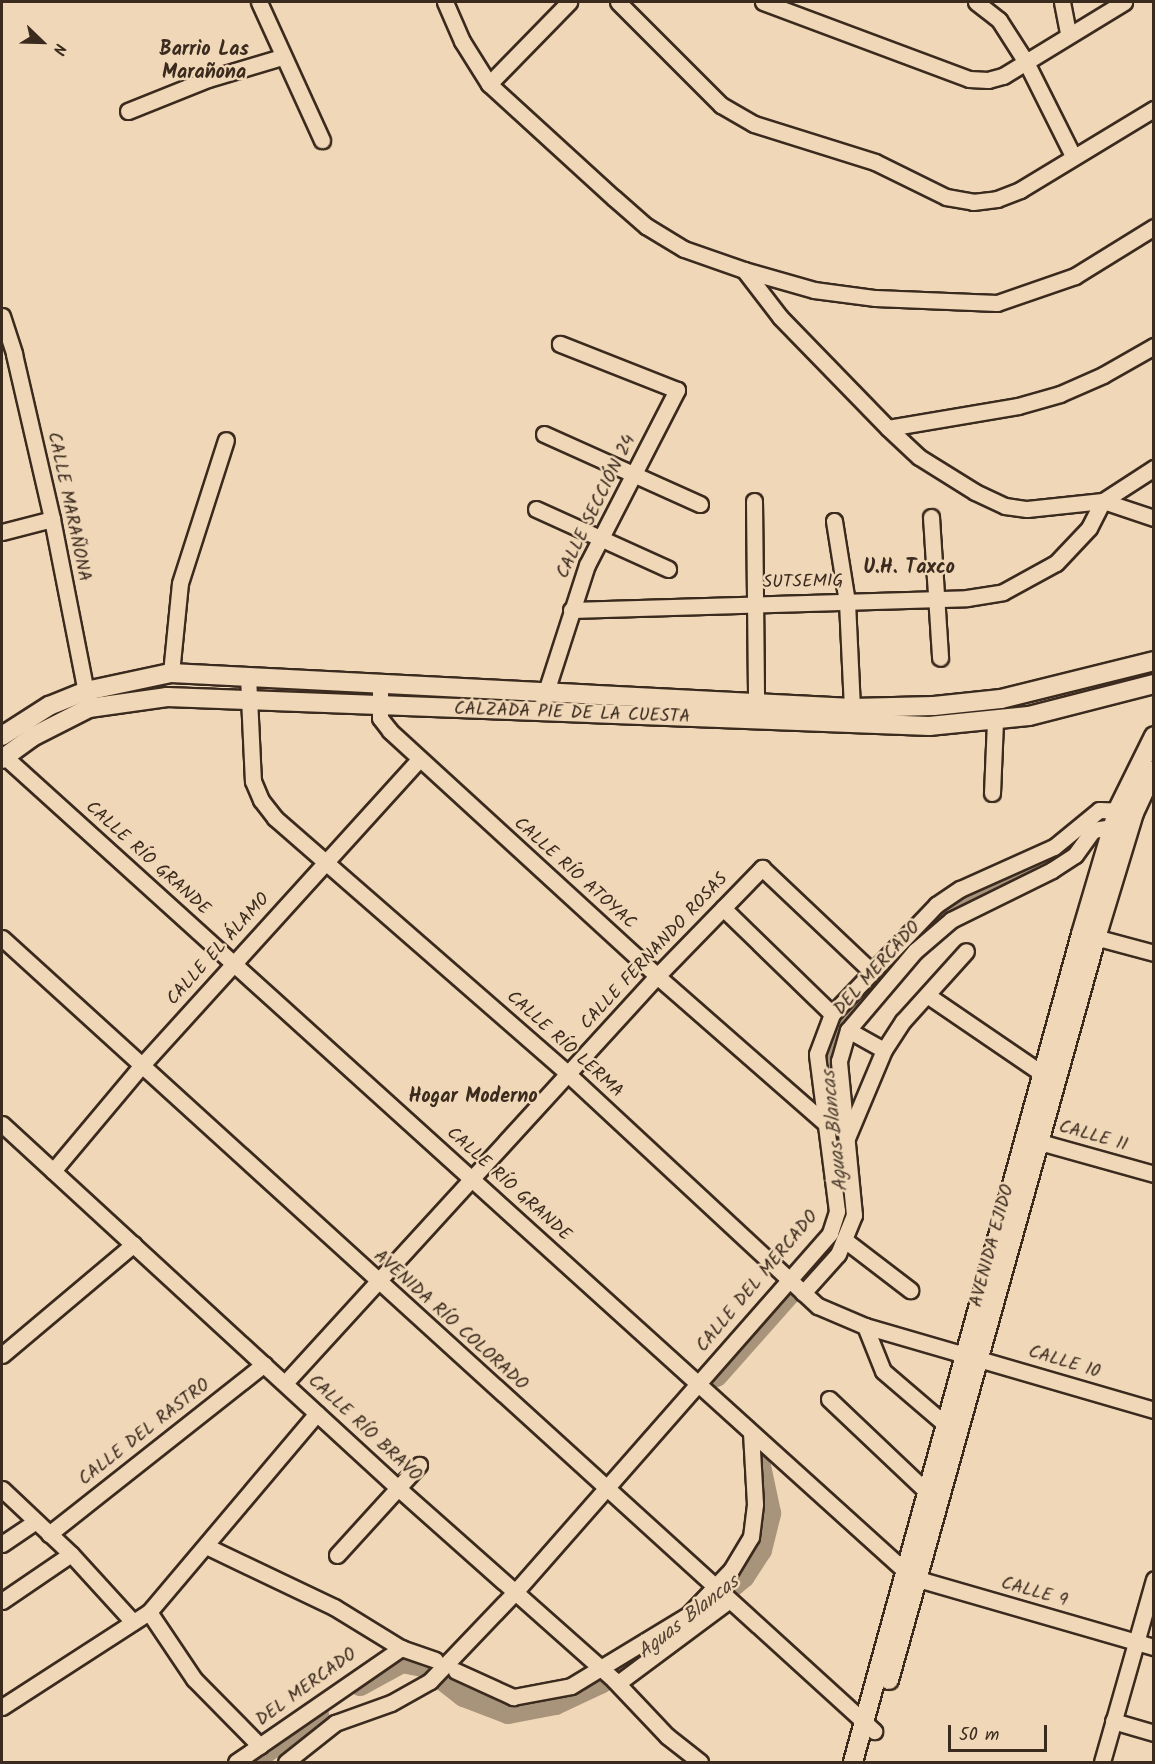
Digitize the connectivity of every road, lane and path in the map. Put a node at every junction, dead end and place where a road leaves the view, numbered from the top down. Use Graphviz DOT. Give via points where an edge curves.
graph roads {
  1 [pos="259,2"];
  2 [pos="445,2"];
  3 [pos="569,2"];
  4 [pos="618,2"];
  5 [pos="764,2"];
  6 [pos="976,2"];
  7 [pos="1062,2"];
  8 [pos="1124,2"];
  9 [pos="1068,33"];
  10 [pos="282,57"];
  11 [pos="1026,62"];
  12 [pos="489,84"];
  13 [pos="1154,109"];
  14 [pos="128,111"];
  15 [pos="322,140"];
  16 [pos="1073,156"];
  17 [pos="1154,227"];
  18 [pos="744,270"];
  19 [pos="2,316"];
  20 [pos="560,344"];
  21 [pos="1154,346"];
  22 [pos="888,428"];
  23 [pos="544,434"];
  24 [pos="226,440"];
  25 [pos="1154,468"];
  26 [pos="634,475"];
  27 [pos="754,501"];
  28 [pos="1103,501"];
  29 [pos="700,504"];
  30 [pos="536,509"];
  31 [pos="931,517"];
  32 [pos="1154,518"];
  33 [pos="52,519"];
  34 [pos="834,521"];
  35 [pos="2,532"];
  36 [pos="603,538"];
  37 [pos="668,569"];
  38 [pos="935,598"];
  39 [pos="847,602"];
  40 [pos="754,603"];
  41 [pos="571,610"];
  42 [pos="940,658"];
  43 [pos="1154,661"];
  44 [pos="171,673"];
  45 [pos="248,676"];
  46 [pos="1154,684"];
  47 [pos="380,685"];
  48 [pos="544,693"];
  49 [pos="88,699"];
  50 [pos="249,699"];
  51 [pos="756,702"];
  52 [pos="379,707"];
  53 [pos="852,708"];
  54 [pos="542,714"];
  55 [pos="995,722"];
  56 [pos="2,736"];
  57 [pos="1154,736"];
  58 [pos="3,758"];
  59 [pos="418,759"];
  60 [pos="1154,770"];
  61 [pos="992,793"];
  62 [pos="1126,811"];
  63 [pos="1113,827"];
  64 [pos="326,860"];
  65 [pos="723,908"];
  66 [pos="1089,936"];
  67 [pos="2,938"];
  68 [pos="966,951"];
  69 [pos="1154,953"];
  70 [pos="233,963"];
  71 [pos="872,972"];
  72 [pos="657,976"];
  73 [pos="927,995"];
  74 [pos="832,1014"];
  75 [pos="848,1030"];
  76 [pos="884,1050"];
  77 [pos="142,1065"];
  78 [pos="568,1074"];
  79 [pos="1049,1078"];
  80 [pos="825,1123"];
  81 [pos="2,1124"];
  82 [pos="846,1140"];
  83 [pos="1030,1140"];
  84 [pos="52,1171"];
  85 [pos="1154,1174"];
  86 [pos="471,1179"];
  87 [pos="846,1241"];
  88 [pos="134,1244"];
  89 [pos="378,1282"];
  90 [pos="796,1286"];
  91 [pos="910,1290"];
  92 [pos="865,1326"];
  93 [pos="2,1355"];
  94 [pos="970,1355"];
  95 [pos="264,1364"];
  96 [pos="285,1383"];
  97 [pos="698,1383"];
  98 [pos="829,1399"];
  99 [pos="1154,1410"];
  100 [pos="317,1413"];
  101 [pos="946,1425"];
  102 [pos="752,1432"];
  103 [pos="419,1465"];
  104 [pos="605,1488"];
  105 [pos="2,1489"];
  106 [pos="399,1489"];
  107 [pos="927,1492"];
  108 [pos="35,1522"];
  109 [pos="49,1534"];
  110 [pos="2,1544"];
  111 [pos="206,1546"];
  112 [pos="71,1554"];
  113 [pos="337,1555"];
  114 [pos="912,1575"];
  115 [pos="1154,1579"];
  116 [pos="516,1591"];
  117 [pos="721,1595"];
  118 [pos="2,1601"];
  119 [pos="149,1612"];
  120 [pos="134,1622"];
  121 [pos="1137,1643"];
  122 [pos="1154,1647"];
  123 [pos="401,1648"];
  124 [pos="445,1666"];
  125 [pos="609,1675"];
  126 [pos="2,1707"];
  127 [pos="1113,1721"];
  128 [pos="869,1727"];
  129 [pos="1154,1733"];
  130 [pos="260,1746"];
  131 [pos="236,1762"];
  132 [pos="286,1762"];
  133 [pos="700,1762"];
  134 [pos="853,1762"];
  135 [pos="865,1762"];
  136 [pos="1102,1762"];
  1 -- 10 [label="street"];
  2 -- 12 [label="street" via="462,41"];
  3 -- 12 [label="street"];
  4 -- 16 [label="street" via="721,105 754,124 874,162 946,197 973,202 997,199 1020,190"];
  5 -- 11 [label="street" via="969,80 1003,76"];
  6 -- 11 [label="street" via="999,20"];
  7 -- 9 [label="street"];
  8 -- 9 [label="street"];
  9 -- 11 [label="street"];
  10 -- 14 [label="street" via="208,79"];
  10 -- 15 [label="street"];
  11 -- 16 [label="street"];
  12 -- 18 [label="street" via="646,226 684,249"];
  13 -- 16 [label="street"];
  17 -- 18 [label="street" via="1075,276 997,303 875,298 814,290"];
  18 -- 22 [label="street" via="780,316"];
  19 -- 33 [label="street, CALLE MARAÑONA"];
  20 -- 26 [label="street, CALLE SECCIÓN 24" via="676,390"];
  21 -- 22 [label="street" via="1060,394 1018,406"];
  22 -- 28 [label="street" via="919,458 1005,506 1027,509"];
  23 -- 26 [label="street"];
  24 -- 44 [label="street" via="180,583"];
  25 -- 28 [label="street"];
  26 -- 29 [label="street"];
  26 -- 36 [label="street, CALLE SECCIÓN 24"];
  27 -- 40 [label="street"];
  28 -- 32 [label="street"];
  28 -- 38 [label="street, SUTSEMIG" via="1074,546 1032,578 1003,592"];
  30 -- 36 [label="street"];
  31 -- 38 [label="street"];
  33 -- 35 [label="street"];
  33 -- 49 [label="street, CALLE MARAÑONA"];
  34 -- 39 [label="street"];
  36 -- 37 [label="street"];
  36 -- 41 [label="street, CALLE SECCIÓN 24" via="587,565"];
  38 -- 39 [label="street, SUTSEMIG"];
  38 -- 42 [label="street"];
  39 -- 40 [label="street, SUTSEMIG"];
  39 -- 53 [label="street"];
  40 -- 41 [label="street, SUTSEMIG"];
  40 -- 51 [label="street"];
  41 -- 48 [label="street, CALLE SECCIÓN 24"];
  43 -- 53 [label="main road, CALZADA PIE DE LA CUESTA" via="1001,699"];
  44 -- 45 [label="main road, CALZADA PIE DE LA CUESTA"];
  44 -- 49 [label="main road, CALZADA PIE DE LA CUESTA"];
  45 -- 47 [label="main road, CALZADA PIE DE LA CUESTA"];
  45 -- 50 [label="street, CALLE RÍO LERMA"];
  46 -- 55 [label="main road, CALZADA PIE DE LA CUESTA"];
  47 -- 48 [label="main road, CALZADA PIE DE LA CUESTA"];
  47 -- 52 [label="street, CALLE RÍO ATOYAC"];
  48 -- 51 [label="main road, CALZADA PIE DE LA CUESTA"];
  48 -- 54 [label="street, CALLE SECCIÓN 24"];
  49 -- 50 [label="main road, CALZADA PIE DE LA CUESTA"];
  49 -- 56 [label="main road, CALZADA PIE DE LA CUESTA" via="49,706"];
  49 -- 58 [label="main road, CALZADA PIE DE LA CUESTA"];
  50 -- 52 [label="main road, CALZADA PIE DE LA CUESTA"];
  50 -- 64 [label="street, CALLE RÍO LERMA" via="253,781 261,800 275,818"];
  51 -- 53 [label="main road, CALZADA PIE DE LA CUESTA"];
  52 -- 54 [label="main road, CALZADA PIE DE LA CUESTA"];
  52 -- 59 [label="street, CALLE RÍO ATOYAC" via="380,718"];
  54 -- 55 [label="main road, CALZADA PIE DE LA CUESTA" via="897,726"];
  55 -- 61 [label="street"];
  57 -- 62 [label="main road, AVENIDA EJIDO"];
  58 -- 70 [label="street, CALLE RÍO GRANDE"];
  59 -- 64 [label="street, CALLE EL ÁLAMO"];
  59 -- 72 [label="street, CALLE RÍO ATOYAC"];
  60 -- 62 [label="main road, AVENIDA EJIDO"];
  62 -- 63 [label="main road, AVENIDA EJIDO"];
  62 -- 66 [label="main road, AVENIDA EJIDO"];
  62 -- 71 [label="street, CALLE DEL MERCADO" via="1099,810 1054,847 960,889 936,905"];
  63 -- 66 [label="main road, AVENIDA EJIDO"];
  63 -- 75 [label="street, DEL MERCADO" via="1093,830 1075,855 1052,870 951,920 915,951"];
  64 -- 70 [label="street, CALLE EL ÁLAMO"];
  64 -- 78 [label="street, CALLE RÍO LERMA"];
  65 -- 71 [label="street, CALLE FERNANDO ROSAS" via="762,868"];
  65 -- 72 [label="street, CALLE FERNANDO ROSAS"];
  65 -- 74 [label="street"];
  66 -- 69 [label="street"];
  66 -- 79 [label="main road, AVENIDA EJIDO"];
  67 -- 77 [label="street, AVENIDA RÍO COLORADO"];
  68 -- 73 [label="street"];
  70 -- 77 [label="street, CALLE EL ÁLAMO"];
  70 -- 86 [label="street, CALLE RÍO GRANDE"];
  71 -- 74 [label="street, CALLE DEL MERCADO"];
  72 -- 78 [label="street, CALLE FERNANDO ROSAS"];
  72 -- 80 [label="street, CALLE RÍO ATOYAC"];
  73 -- 76 [label="street"];
  73 -- 79 [label="street"];
  74 -- 80 [label="street, CALLE DEL MERCADO" via="817,1054"];
  75 -- 76 [label="street"];
  75 -- 82 [label="street, DEL MERCADO" via="839,1061"];
  76 -- 82 [label="street"];
  77 -- 84 [label="street, CALLE EL ÁLAMO"];
  77 -- 89 [label="street, AVENIDA RÍO COLORADO"];
  78 -- 86 [label="street, CALLE FERNANDO ROSAS"];
  78 -- 90 [label="street, CALLE RÍO LERMA"];
  79 -- 83 [label="main road, AVENIDA EJIDO"];
  80 -- 90 [label="street, CALLE DEL MERCADO" via="836,1221"];
  81 -- 84 [label="street, CALLE RÍO BRAVO"];
  82 -- 87 [label="street, DEL MERCADO" via="854,1215"];
  83 -- 85 [label="street, CALLE 11"];
  83 -- 94 [label="main road, AVENIDA EJIDO"];
  84 -- 88 [label="street, CALLE RÍO BRAVO"];
  86 -- 89 [label="street, CALLE FERNANDO ROSAS"];
  86 -- 97 [label="street, CALLE RÍO GRANDE"];
  87 -- 90 [label="street, DEL MERCADO"];
  87 -- 91 [label="street"];
  88 -- 93 [label="street"];
  88 -- 95 [label="street, CALLE RÍO BRAVO"];
  89 -- 96 [label="street, CALLE FERNANDO ROSAS"];
  89 -- 104 [label="street, AVENIDA RÍO COLORADO"];
  90 -- 92 [label="street, CALLE RÍO LERMA" via="833,1314"];
  90 -- 97 [label="street, CALLE DEL MERCADO"];
  92 -- 94 [label="street, CALLE RÍO LERMA"];
  92 -- 101 [label="street" via="883,1371"];
  94 -- 99 [label="street, CALLE 10"];
  94 -- 101 [label="main road, AVENIDA EJIDO"];
  94 -- 114 [label="main road, AVENIDA EJIDO"];
  95 -- 96 [label="street, CALLE RÍO BRAVO"];
  95 -- 109 [label="street, CALLE DEL RASTRO"];
  96 -- 100 [label="street, CALLE RÍO BRAVO"];
  97 -- 102 [label="street, CALLE RÍO GRANDE"];
  97 -- 104 [label="street, CALLE DEL MERCADO"];
  98 -- 107 [label="street"];
  100 -- 106 [label="street, CALLE RÍO BRAVO"];
  100 -- 111 [label="street"];
  101 -- 107 [label="main road, AVENIDA EJIDO"];
  102 -- 114 [label="street, CALLE RÍO GRANDE"];
  102 -- 117 [label="street" via="755,1521"];
  103 -- 106 [label="street"];
  104 -- 116 [label="street, CALLE DEL MERCADO"];
  104 -- 117 [label="street, AVENIDA RÍO COLORADO"];
  105 -- 108 [label="street"];
  106 -- 113 [label="street"];
  106 -- 116 [label="street, CALLE RÍO BRAVO"];
  107 -- 114 [label="main road, AVENIDA EJIDO"];
  108 -- 109 [label="street"];
  108 -- 110 [label="street"];
  109 -- 112 [label="street"];
  111 -- 119 [label="street"];
  111 -- 123 [label="street" via="334,1607"];
  112 -- 118 [label="street"];
  112 -- 120 [label="street"];
  114 -- 121 [label="street, CALLE 9"];
  114 -- 128 [label="main road, AVENIDA EJIDO"];
  115 -- 121 [label="street"];
  116 -- 124 [label="street, CALLE DEL MERCADO"];
  116 -- 125 [label="street, CALLE RÍO BRAVO"];
  117 -- 125 [label="street"];
  117 -- 125 [label="street"];
  117 -- 128 [label="street, AVENIDA RÍO COLORADO"];
  119 -- 120 [label="street"];
  119 -- 130 [label="street" via="194,1679"];
  120 -- 126 [label="street"];
  121 -- 122 [label="street, CALLE 9"];
  121 -- 127 [label="street"];
  123 -- 124 [label="street"];
  123 -- 130 [label="street, DEL MERCADO"];
  124 -- 125 [label="street" via="513,1697"];
  124 -- 132 [label="street, CALLE DEL MERCADO" via="430,1681 391,1703 335,1723"];
  125 -- 133 [label="street, CALLE RÍO BRAVO" via="667,1736"];
  127 -- 129 [label="street"];
  127 -- 136 [label="street"];
  128 -- 134 [label="main road, AVENIDA EJIDO"];
  128 -- 135 [label="main road, AVENIDA EJIDO"];
  130 -- 131 [label="street, DEL MERCADO"];
}
